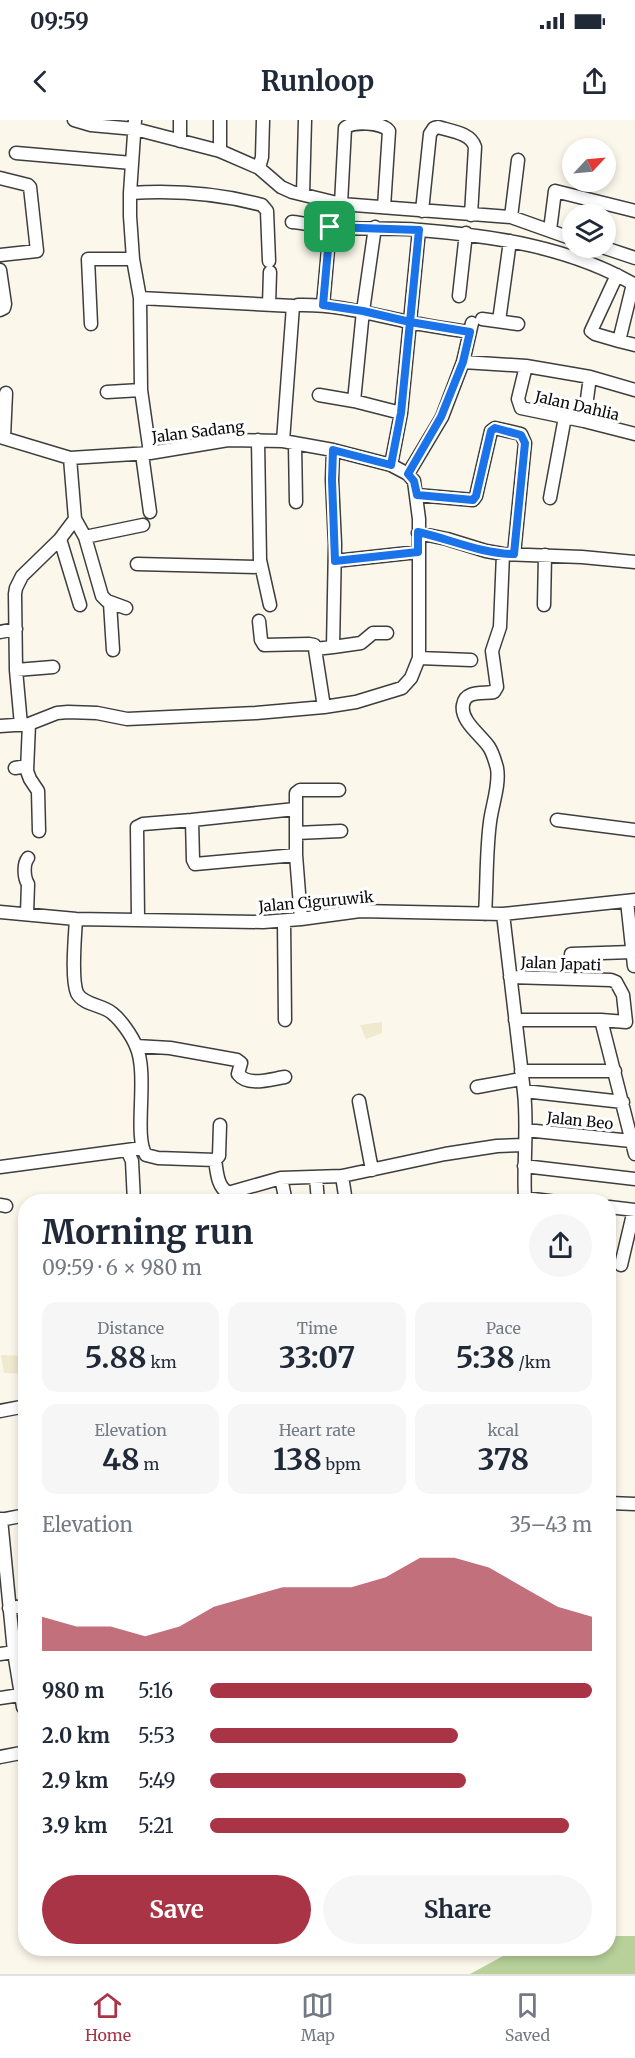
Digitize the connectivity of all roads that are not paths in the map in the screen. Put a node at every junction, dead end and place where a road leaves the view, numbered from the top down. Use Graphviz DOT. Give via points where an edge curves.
graph roads {
  1 [pos="74,120"];
  2 [pos="180,120"];
  3 [pos="220,120"];
  4 [pos="263,120"];
  5 [pos="305,120"];
  6 [pos="91,122"];
  7 [pos="135,124"];
  8 [pos="180,141"];
  9 [pos="220,151"];
  10 [pos="16,153"];
  11 [pos="518,160"];
  12 [pos="132,163"];
  13 [pos="260,168"];
  14 [pos="0,178"];
  15 [pos="130,193"];
  16 [pos="303,194"];
  17 [pos="341,204"];
  18 [pos="384,207"];
  19 [pos="422,211"];
  20 [pos="635,211"];
  21 [pos="471,215"];
  22 [pos="511,218"];
  23 [pos="292,222"];
  24 [pos="330,227"];
  25 [pos="375,228"];
  26 [pos="419,230"];
  27 [pos="550,230"];
  28 [pos="466,233"];
  29 [pos="562,235"];
  30 [pos="510,241"];
  31 [pos="616,252"];
  32 [pos="0,255"];
  33 [pos="635,258"];
  34 [pos="133,259"];
  35 [pos="0,270"];
  36 [pos="616,275"];
  37 [pos="634,284"];
  38 [pos="459,296"];
  39 [pos="140,298"];
  40 [pos="269,305"];
  41 [pos="298,305"];
  42 [pos="323,305"];
  43 [pos="0,310"];
  44 [pos="363,311"];
  45 [pos="500,321"];
  46 [pos="410,322"];
  47 [pos="91,324"];
  48 [pos="518,324"];
  49 [pos="474,325"];
  50 [pos="619,340"];
  51 [pos="635,345"];
  52 [pos="463,362"];
  53 [pos="525,366"];
  54 [pos="590,377"];
  55 [pos="141,390"];
  56 [pos="635,390"];
  57 [pos="107,392"];
  58 [pos="6,393"];
  59 [pos="319,395"];
  60 [pos="354,401"];
  61 [pos="401,413"];
  62 [pos="565,417"];
  63 [pos="584,421"];
  64 [pos="635,434"];
  65 [pos="2,437"];
  66 [pos="258,440"];
  67 [pos="289,442"];
  68 [pos="333,450"];
  69 [pos="146,454"];
  70 [pos="70,458"];
  71 [pos="391,465"];
  72 [pos="408,474"];
  73 [pos="417,495"];
  74 [pos="550,498"];
  75 [pos="296,502"];
  76 [pos="150,512"];
  77 [pos="75,519"];
  78 [pos="143,525"];
  79 [pos="418,532"];
  80 [pos="85,537"];
  81 [pos="60,539"];
  82 [pos="418,552"];
  83 [pos="509,554"];
  84 [pos="545,555"];
  85 [pos="335,561"];
  86 [pos="635,562"];
  87 [pos="136,564"];
  88 [pos="261,567"];
  89 [pos="110,603"];
  90 [pos="80,605"];
  91 [pos="270,605"];
  92 [pos="544,605"];
  93 [pos="126,608"];
  94 [pos="259,621"];
  95 [pos="16,629"];
  96 [pos="0,632"];
  97 [pos="387,633"];
  98 [pos="333,647"];
  99 [pos="315,649"];
  100 [pos="112,650"];
  101 [pos="418,658"];
  102 [pos="471,660"];
  103 [pos="53,667"];
  104 [pos="16,670"];
  105 [pos="324,707"];
  106 [pos="25,725"];
  107 [pos="0,726"];
  108 [pos="339,790"];
  109 [pos="295,809"];
  110 [pos="192,820"];
  111 [pos="557,820"];
  112 [pos="635,830"];
  113 [pos="39,831"];
  114 [pos="341,831"];
  115 [pos="296,833"];
  116 [pos="296,855"];
  117 [pos="28,858"];
  118 [pos="631,901"];
  119 [pos="0,912"];
  120 [pos="27,914"];
  121 [pos="486,914"];
  122 [pos="503,914"];
  123 [pos="76,920"];
  124 [pos="138,920"];
  125 [pos="301,920"];
  126 [pos="284,921"];
  127 [pos="632,952"];
  128 [pos="571,954"];
  129 [pos="634,966"];
  130 [pos="510,977"];
  131 [pos="285,1020"];
  132 [pos="515,1020"];
  133 [pos="601,1020"];
  134 [pos="631,1021"];
  135 [pos="136,1046"];
  136 [pos="615,1071"];
  137 [pos="285,1077"];
  138 [pos="522,1080"];
  139 [pos="477,1087"];
  140 [pos="359,1101"];
  141 [pos="623,1102"];
  142 [pos="220,1125"];
  143 [pos="526,1130"];
  144 [pos="631,1142"];
  145 [pos="525,1145"];
  146 [pos="142,1148"];
  147 [pos="127,1150"];
  148 [pos="635,1154"];
  149 [pos="215,1160"];
  150 [pos="0,1167"];
  151 [pos="524,1167"];
  152 [pos="372,1170"];
  153 [pos="342,1176"];
  154 [pos="316,1177"];
  155 [pos="281,1178"];
  156 [pos="635,1179"];
  157 [pos="134,1194"];
  158 [pos="284,1194"];
  159 [pos="317,1194"];
  160 [pos="345,1194"];
  161 [pos="525,1194"];
  162 [pos="616,1208"];
  163 [pos="634,1210"];
  164 [pos="633,1227"];
  165 [pos="627,1260"];
  166 [pos="18,1408"];
  167 [pos="0,1411"];
  168 [pos="616,1503"];
  169 [pos="635,1504"];
  170 [pos="18,1517"];
  171 [pos="1,1520"];
  172 [pos="18,1607"];
  173 [pos="9,1608"];
  174 [pos="18,1643"];
  175 [pos="18,1651"];
  176 [pos="0,1654"];
  177 [pos="18,1695"];
  178 [pos="0,1698"];
  179 [pos="18,1754"];
  180 [pos="0,1757"];
  1 -- 6 [label="street"];
  2 -- 8 [label="street"];
  3 -- 9 [label="street"];
  4 -- 13 [label="street"];
  5 -- 16 [label="street"];
  6 -- 7 [label="street"];
  7 -- 8 [label="street"];
  7 -- 12 [label="street"];
  8 -- 9 [label="street"];
  9 -- 13 [label="street"];
  10 -- 12 [label="street"];
  11 -- 22 [label="street"];
  12 -- 15 [label="street"];
  13 -- 16 [label="street" via="281,188"];
  14 -- 32 [label="street" via="30,188 37,251"];
  15 -- 34 [label="street"];
  15 -- 40 [label="street" via="203,192 262,205 267,211"];
  16 -- 17 [label="street"];
  17 -- 18 [label="street"];
  17 -- 18 [label="street" via="345,128 354,124 383,126 389,131"];
  18 -- 19 [label="street"];
  19 -- 21 [label="street"];
  19 -- 21 [label="street" via="430,134 438,127 473,141"];
  20 -- 27 [label="street" via="555,191"];
  21 -- 22 [label="street"];
  22 -- 27 [label="street"];
  23 -- 24 [label="street"];
  24 -- 25 [label="street"];
  24 -- 42 [label="street"];
  25 -- 26 [label="street"];
  25 -- 44 [label="street"];
  26 -- 28 [label="street"];
  26 -- 46 [label="street"];
  27 -- 29 [label="street"];
  28 -- 30 [label="street"];
  28 -- 38 [label="street"];
  30 -- 36 [label="street" via="572,256"];
  30 -- 45 [label="street"];
  31 -- 33 [label="street"];
  34 -- 39 [label="street"];
  34 -- 47 [label="street" via="88,259"];
  35 -- 43 [label="street" via="5,304"];
  36 -- 37 [label="street"];
  36 -- 50 [label="street" via="591,331"];
  37 -- 50 [label="street"];
  39 -- 40 [label="street"];
  39 -- 55 [label="street"];
  40 -- 67 [label="street" via="293,306"];
  41 -- 42 [label="street"];
  42 -- 44 [label="street"];
  44 -- 46 [label="street"];
  44 -- 60 [label="street"];
  45 -- 48 [label="street"];
  45 -- 49 [label="street"];
  46 -- 49 [label="street"];
  46 -- 61 [label="street"];
  49 -- 52 [label="street"];
  50 -- 51 [label="street"];
  52 -- 53 [label="street"];
  52 -- 72 [label="street" via="441,417"];
  53 -- 54 [label="street"];
  53 -- 62 [label="street, Jalan Dahlia" via="519,406"];
  54 -- 56 [label="street"];
  54 -- 63 [label="street"];
  55 -- 57 [label="street"];
  55 -- 69 [label="street"];
  58 -- 65 [label="street"];
  59 -- 60 [label="street"];
  60 -- 61 [label="street"];
  61 -- 71 [label="street"];
  62 -- 63 [label="street, Jalan Dahlia"];
  62 -- 74 [label="street"];
  63 -- 64 [label="street, Jalan Dahlia"];
  65 -- 70 [label="street, Jalan Sadang"];
  66 -- 67 [label="street, Jalan Sadang"];
  66 -- 69 [label="street, Jalan Sadang" via="228,440"];
  66 -- 88 [label="street"];
  67 -- 68 [label="street, Jalan Sadang"];
  67 -- 75 [label="street"];
  68 -- 71 [label="street, Jalan Sadang"];
  68 -- 85 [label="street"];
  69 -- 70 [label="street, Jalan Sadang"];
  69 -- 76 [label="street"];
  70 -- 77 [label="street"];
  71 -- 72 [label="street, Jalan Sadang"];
  72 -- 73 [label="street"];
  73 -- 79 [label="street"];
  73 -- 83 [label="street" via="473,500 491,431 495,428 521,435 525,443"];
  77 -- 80 [label="street"];
  77 -- 81 [label="street"];
  78 -- 80 [label="street"];
  79 -- 82 [label="street"];
  79 -- 83 [label="street"];
  80 -- 89 [label="street" via="100,592"];
  81 -- 90 [label="street"];
  81 -- 95 [label="street" via="18,583"];
  82 -- 85 [label="street"];
  82 -- 101 [label="street"];
  83 -- 84 [label="street"];
  83 -- 121 [label="street" via="500,627 492,651 497,687 494,692 466,697 463,704 463,713 489,747 498,778 489,825"];
  84 -- 86 [label="street"];
  84 -- 92 [label="street"];
  85 -- 98 [label="street"];
  87 -- 88 [label="street"];
  88 -- 91 [label="street"];
  89 -- 93 [label="street"];
  89 -- 100 [label="street"];
  94 -- 99 [label="street" via="264,645 309,644"];
  95 -- 96 [label="street"];
  95 -- 104 [label="street"];
  97 -- 98 [label="street" via="373,633 361,643"];
  98 -- 99 [label="street"];
  99 -- 105 [label="street"];
  101 -- 102 [label="street"];
  101 -- 105 [label="street" via="411,678 402,688"];
  103 -- 104 [label="street"];
  104 -- 106 [label="street"];
  105 -- 106 [label="street" via="127,719 68,712"];
  106 -- 107 [label="street"];
  106 -- 113 [label="street" via="21,767 38,791"];
  108 -- 109 [label="street" via="297,792"];
  109 -- 110 [label="street"];
  109 -- 115 [label="street"];
  110 -- 116 [label="street" via="195,864"];
  110 -- 124 [label="street" via="137,827"];
  111 -- 112 [label="street"];
  114 -- 115 [label="street"];
  115 -- 116 [label="street"];
  116 -- 125 [label="street"];
  117 -- 120 [label="street"];
  118 -- 122 [label="street, Jalan Ciguruwik"];
  118 -- 127 [label="street"];
  119 -- 120 [label="street, Jalan Ciguruwik"];
  120 -- 123 [label="street, Jalan Ciguruwik"];
  121 -- 122 [label="street, Jalan Ciguruwik"];
  121 -- 125 [label="street, Jalan Ciguruwik" via="360,911"];
  122 -- 130 [label="street"];
  123 -- 124 [label="street, Jalan Ciguruwik"];
  123 -- 135 [label="street" via="74,969 78,993 84,1000 114,1014"];
  124 -- 126 [label="street, Jalan Ciguruwik"];
  125 -- 126 [label="street, Jalan Ciguruwik"];
  126 -- 131 [label="street"];
  127 -- 128 [label="street"];
  127 -- 129 [label="street"];
  130 -- 132 [label="street"];
  130 -- 134 [label="street, Jalan Japati" via="611,980 623,994"];
  132 -- 133 [label="street, Jalan Japati"];
  132 -- 138 [label="street"];
  133 -- 134 [label="street, Jalan Japati"];
  133 -- 136 [label="street"];
  135 -- 137 [label="street" via="237,1060 241,1064 238,1074 246,1080"];
  135 -- 146 [label="street" via="142,1074"];
  136 -- 138 [label="street"];
  136 -- 141 [label="street"];
  138 -- 139 [label="street"];
  138 -- 141 [label="street"];
  138 -- 143 [label="street"];
  140 -- 152 [label="street"];
  141 -- 144 [label="street"];
  142 -- 149 [label="street" via="219,1156"];
  143 -- 144 [label="street, Jalan Beo"];
  143 -- 145 [label="street"];
  144 -- 148 [label="street"];
  145 -- 151 [label="street"];
  145 -- 152 [label="street" via="445,1154"];
  146 -- 147 [label="street"];
  146 -- 149 [label="street" via="146,1155 158,1158"];
  147 -- 150 [label="street"];
  147 -- 157 [label="street" via="132,1161"];
  149 -- 155 [label="street" via="218,1178 228,1193"];
  151 -- 156 [label="street"];
  151 -- 161 [label="street"];
  152 -- 153 [label="street"];
  153 -- 154 [label="street"];
  153 -- 160 [label="street"];
  154 -- 155 [label="street"];
  154 -- 159 [label="street"];
  155 -- 158 [label="street"];
  162 -- 163 [label="street"];
  163 -- 164 [label="street"];
  164 -- 165 [label="street"];
  166 -- 167 [label="street"];
  168 -- 169 [label="street"];
  170 -- 171 [label="street"];
  171 -- 173 [label="street"];
  172 -- 173 [label="street"];
  173 -- 174 [label="street"];
  175 -- 176 [label="street"];
  177 -- 178 [label="street"];
  179 -- 180 [label="street"];
}
